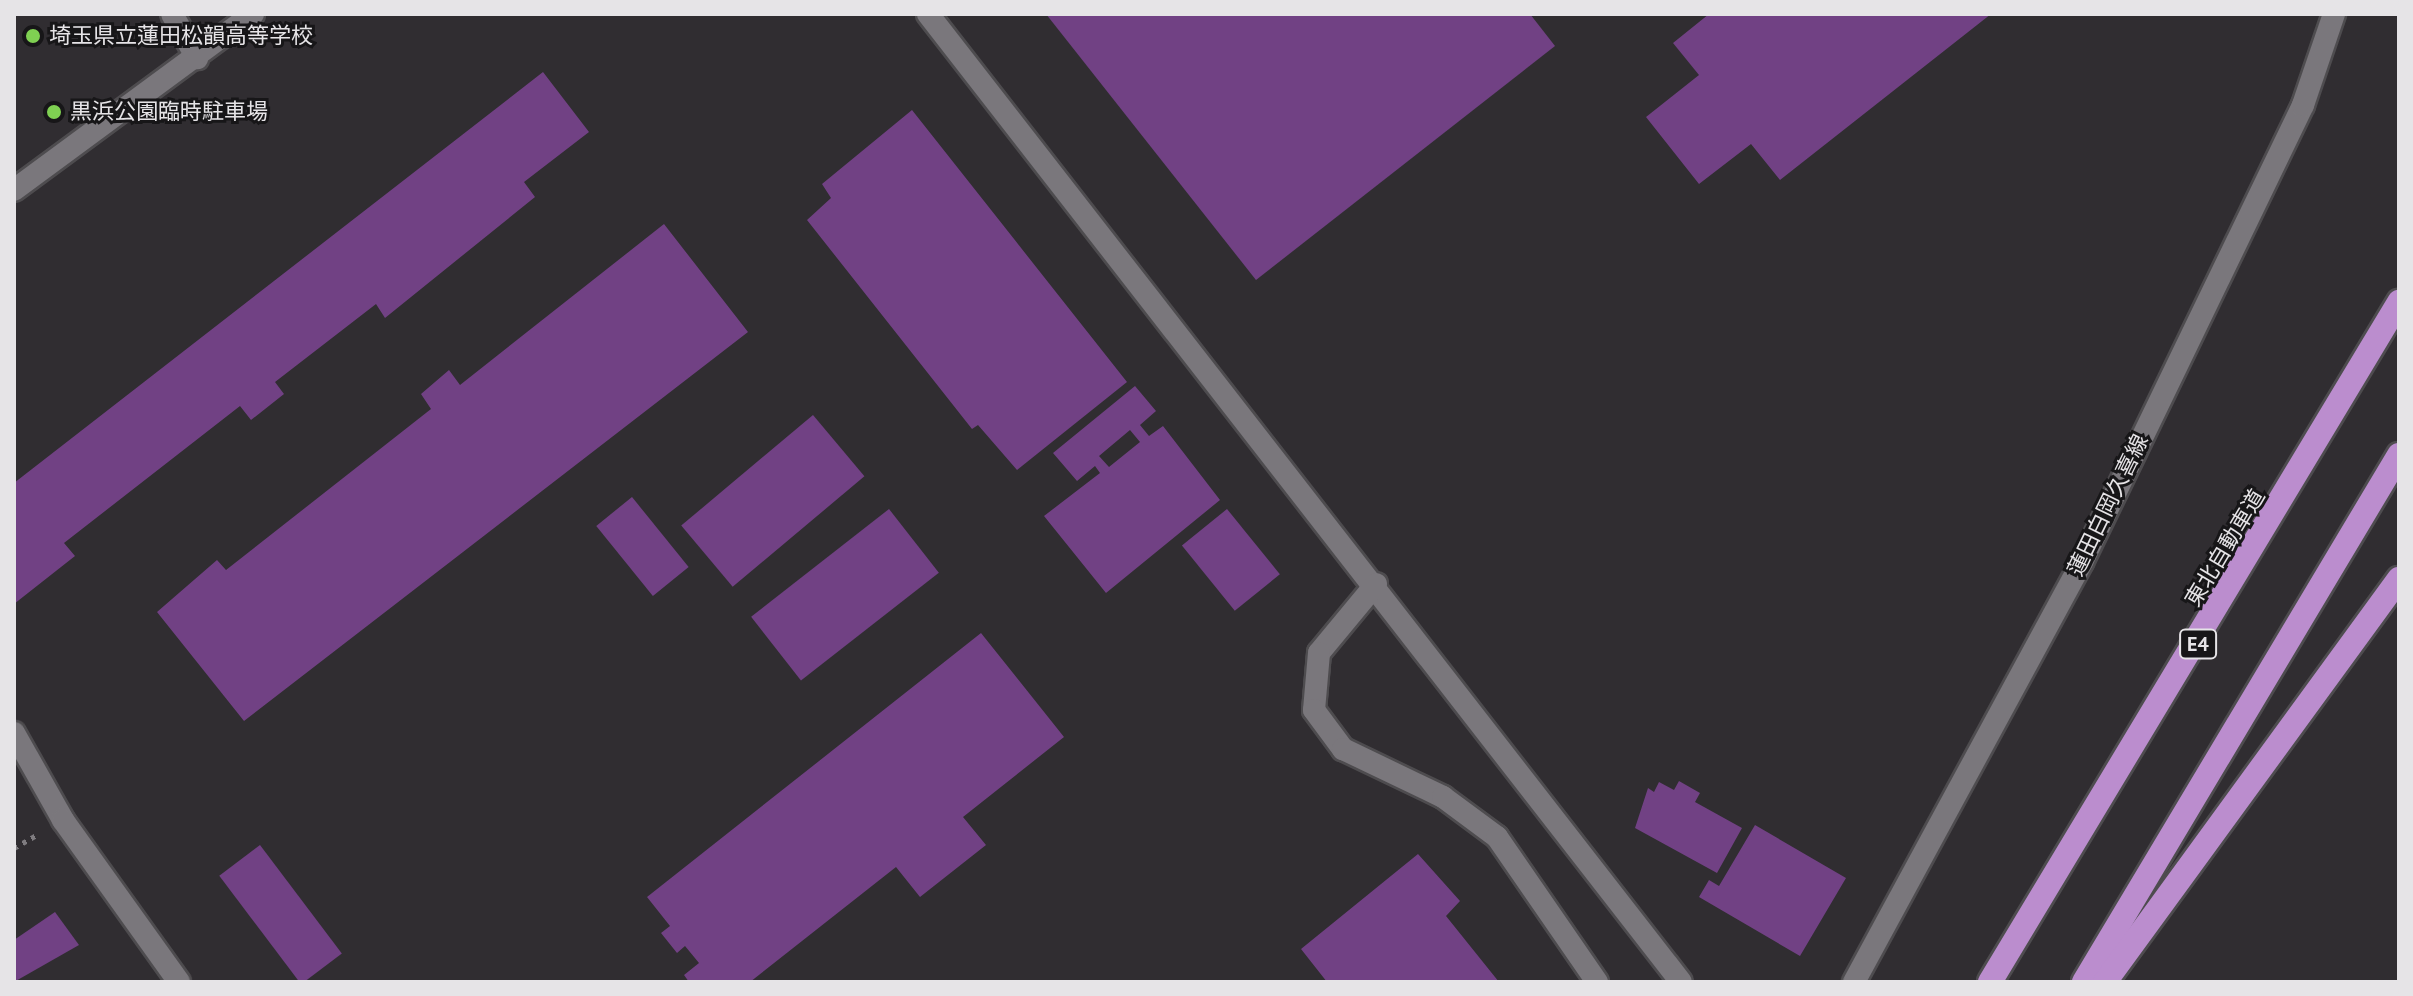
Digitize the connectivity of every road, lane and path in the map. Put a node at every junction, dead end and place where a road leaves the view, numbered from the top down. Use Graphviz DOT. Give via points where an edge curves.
graph roads {
  1 [pos="172,14"];
  2 [pos="253,14"];
  3 [pos="928,14"];
  4 [pos="2334,14"];
  5 [pos="197,58"];
  6 [pos="14,190"];
  7 [pos="2399,302"];
  8 [pos="2399,455"];
  9 [pos="2399,579"];
  10 [pos="1376,584"];
  11 [pos="14,733"];
  12 [pos="179,982"];
  13 [pos="1597,982"];
  14 [pos="1681,982"];
  15 [pos="1854,982"];
  16 [pos="1990,982"];
  17 [pos="2084,982"];
  18 [pos="2105,982"];
  1 -- 5 [label="street"];
  2 -- 5 [label="street"];
  3 -- 10 [label="street"];
  4 -- 15 [label="street, 蓮田白岡久喜線" via="2303,105 2082,562"];
  5 -- 6 [label="street"];
  7 -- 16 [label="highway, 東北自動車道 / E4"];
  8 -- 17 [label="highway"];
  9 -- 18 [label="highway"];
  10 -- 13 [label="street" via="1319,653 1314,710 1343,749 1443,797 1497,837"];
  10 -- 14 [label="street"];
  11 -- 12 [label="street" via="63,820"];
}
